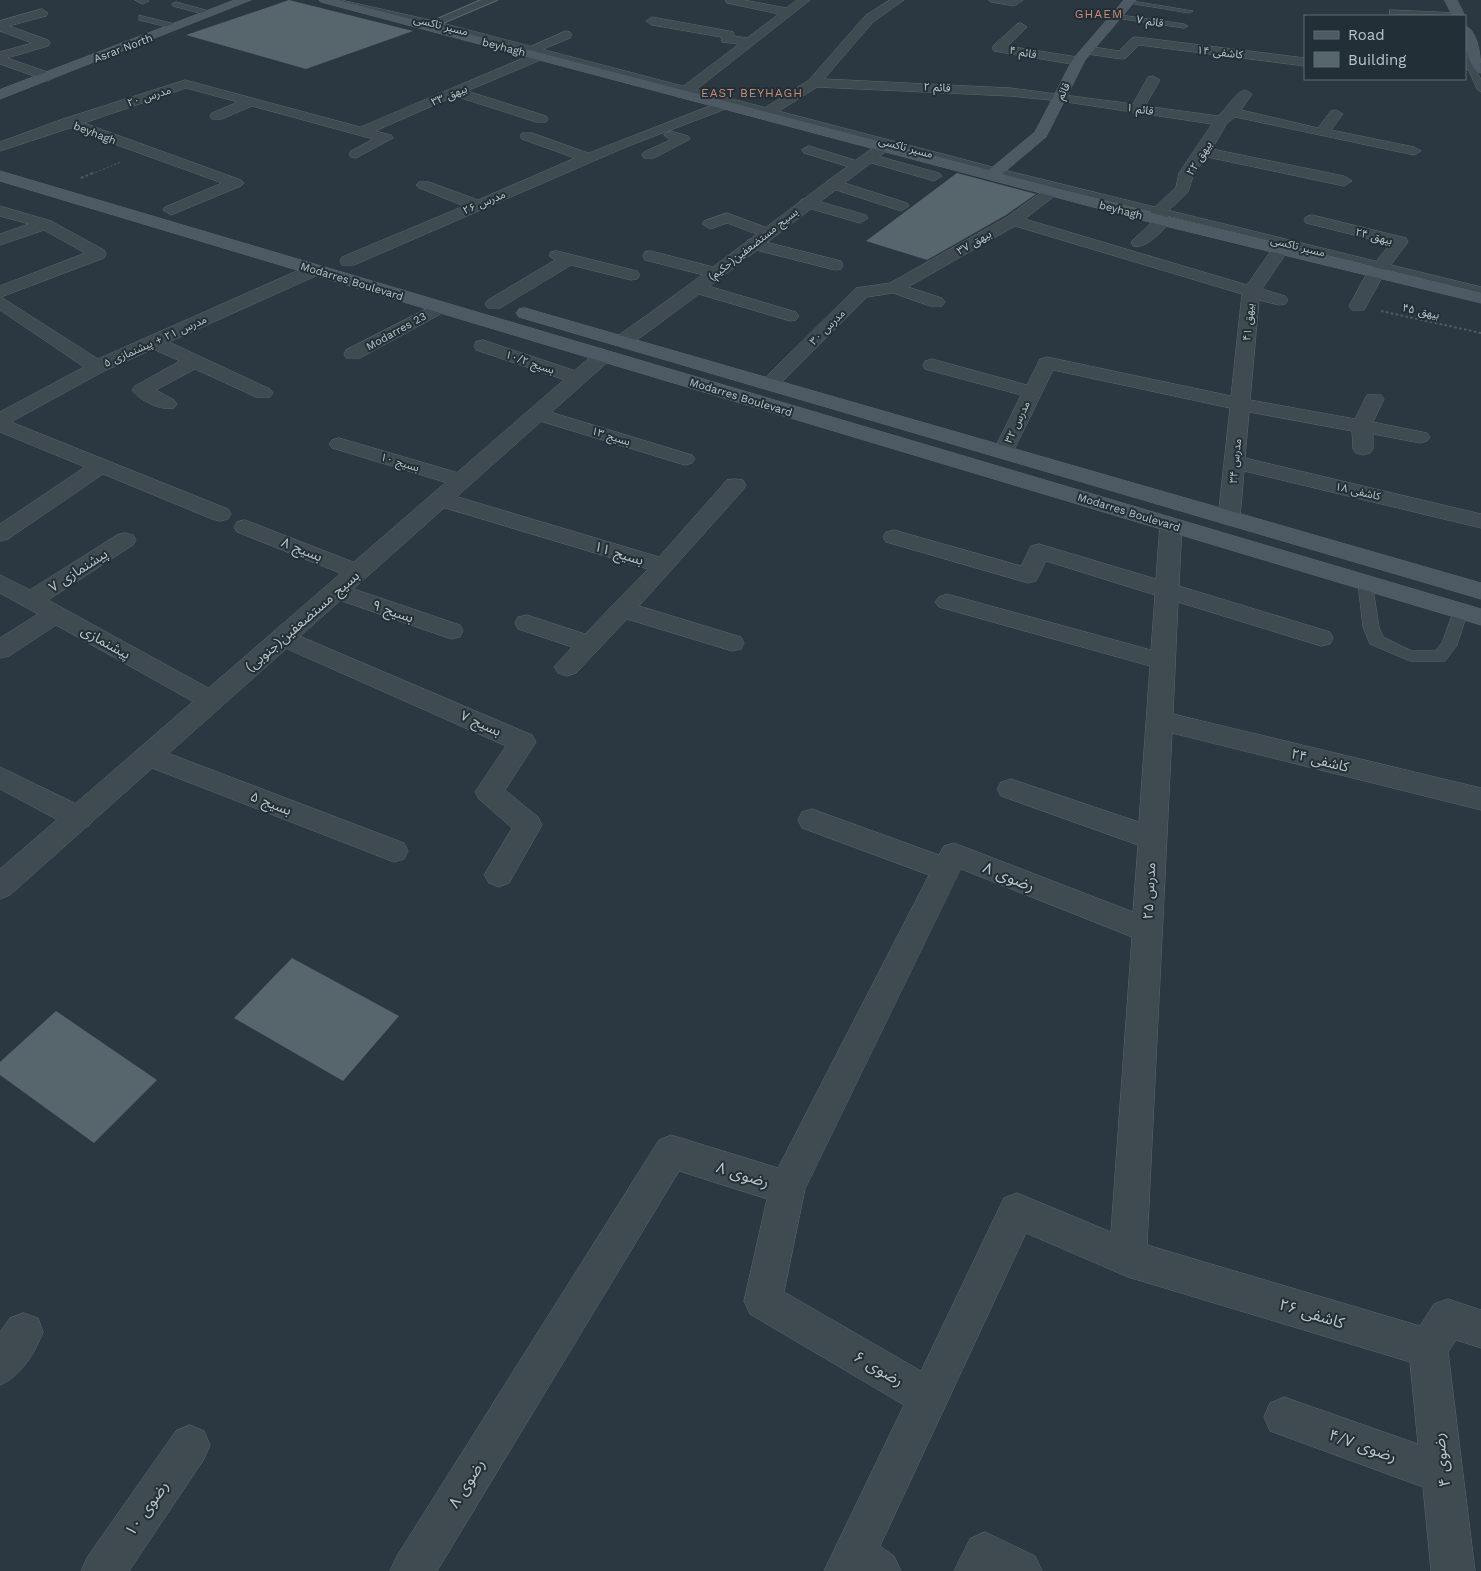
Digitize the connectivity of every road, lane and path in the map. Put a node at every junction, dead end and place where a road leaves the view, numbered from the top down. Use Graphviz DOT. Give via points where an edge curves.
graph roads {
  1 [pos="245,0"];
  2 [pos="325,0"];
  3 [pos="331,0"];
  4 [pos="491,0"];
  5 [pos="804,0"];
  6 [pos="898,0"];
  7 [pos="995,0"];
  8 [pos="1017,0"];
  9 [pos="1130,0"];
  10 [pos="1442,0"];
  11 [pos="1451,0"];
  12 [pos="731,1"];
  13 [pos="176,4"];
  14 [pos="1189,10"];
  15 [pos="789,12"];
  16 [pos="1393,12"];
  17 [pos="42,14"];
  18 [pos="210,14"];
  19 [pos="1439,15"];
  20 [pos="1453,15"];
  21 [pos="1454,15"];
  22 [pos="1116,16"];
  23 [pos="142,18"];
  24 [pos="652,21"];
  25 [pos="434,23"];
  26 [pos="0,26"];
  27 [pos="1184,26"];
  28 [pos="176,27"];
  29 [pos="1021,27"];
  30 [pos="1466,33"];
  31 [pos="566,35"];
  32 [pos="750,42"];
  33 [pos="1086,50"];
  34 [pos="1473,52"];
  35 [pos="532,53"];
  36 [pos="0,56"];
  37 [pos="0,60"];
  38 [pos="1077,62"];
  39 [pos="1304,62"];
  40 [pos="1474,67"];
  41 [pos="48,77"];
  42 [pos="1153,80"];
  43 [pos="814,83"];
  44 [pos="1481,90"];
  45 [pos="456,92"];
  46 [pos="685,92"];
  47 [pos="1245,94"];
  48 [pos="0,95"];
  49 [pos="1060,96"];
  50 [pos="253,101"];
  51 [pos="723,105"];
  52 [pos="1137,108"];
  53 [pos="767,113"];
  54 [pos="1336,114"];
  55 [pos="217,116"];
  56 [pos="1226,117"];
  57 [pos="541,119"];
  58 [pos="68,122"];
  59 [pos="658,130"];
  60 [pos="359,132"];
  61 [pos="1322,133"];
  62 [pos="145,134"];
  63 [pos="527,136"];
  64 [pos="123,143"];
  65 [pos="0,147"];
  66 [pos="883,147"];
  67 [pos="809,150"];
  68 [pos="1414,151"];
  69 [pos="147,152"];
  70 [pos="1203,152"];
  71 [pos="198,153"];
  72 [pos="356,154"];
  73 [pos="649,155"];
  74 [pos="589,158"];
  75 [pos="0,160"];
  76 [pos="176,162"];
  77 [pos="864,162"];
  78 [pos="994,173"];
  79 [pos="0,176"];
  80 [pos="934,176"];
  81 [pos="73,181"];
  82 [pos="1344,181"];
  83 [pos="832,184"];
  84 [pos="424,185"];
  85 [pos="1052,191"];
  86 [pos="807,203"];
  87 [pos="477,205"];
  88 [pos="902,206"];
  89 [pos="171,210"];
  90 [pos="0,211"];
  91 [pos="1160,217"];
  92 [pos="860,218"];
  93 [pos="1013,220"];
  94 [pos="1312,220"];
  95 [pos="45,224"];
  96 [pos="710,224"];
  97 [pos="760,238"];
  98 [pos="0,240"];
  99 [pos="1139,242"];
  100 [pos="1281,249"];
  101 [pos="651,256"];
  102 [pos="348,261"];
  103 [pos="835,265"];
  104 [pos="314,270"];
  105 [pos="1379,270"];
  106 [pos="715,273"];
  107 [pos="631,275"];
  108 [pos="698,288"];
  109 [pos="894,288"];
  110 [pos="1481,290"];
  111 [pos="0,292"];
  112 [pos="1251,292"];
  113 [pos="442,295"];
  114 [pos="476,298"];
  115 [pos="1481,298"];
  116 [pos="1279,300"];
  117 [pos="0,302"];
  118 [pos="936,302"];
  119 [pos="494,304"];
  120 [pos="1358,306"];
  121 [pos="790,316"];
  122 [pos="1481,333"];
  123 [pos="623,341"];
  124 [pos="154,342"];
  125 [pos="483,346"];
  126 [pos="353,354"];
  127 [pos="603,356"];
  128 [pos="195,361"];
  129 [pos="932,365"];
  130 [pos="98,367"];
  131 [pos="578,378"];
  132 [pos="769,384"];
  133 [pos="1031,392"];
  134 [pos="263,393"];
  135 [pos="1374,399"];
  136 [pos="167,404"];
  137 [pos="1240,404"];
  138 [pos="843,405"];
  139 [pos="537,414"];
  140 [pos="0,420"];
  141 [pos="828,423"];
  142 [pos="0,425"];
  143 [pos="1362,425"];
  144 [pos="1420,437"];
  145 [pos="340,444"];
  146 [pos="1363,449"];
  147 [pos="1003,452"];
  148 [pos="685,459"];
  149 [pos="1234,462"];
  150 [pos="102,466"];
  151 [pos="461,481"];
  152 [pos="734,485"];
  153 [pos="440,499"];
  154 [pos="220,514"];
  155 [pos="1229,518"];
  156 [pos="1481,520"];
  157 [pos="1171,525"];
  158 [pos="245,527"];
  159 [pos="0,534"];
  160 [pos="894,537"];
  161 [pos="125,540"];
  162 [pos="664,566"];
  163 [pos="358,572"];
  164 [pos="0,583"];
  165 [pos="1365,583"];
  166 [pos="1166,590"];
  167 [pos="336,591"];
  168 [pos="1481,591"];
  169 [pos="31,600"];
  170 [pos="948,602"];
  171 [pos="623,609"];
  172 [pos="1460,611"];
  173 [pos="55,614"];
  174 [pos="1481,617"];
  175 [pos="527,623"];
  176 [pos="451,631"];
  177 [pos="284,637"];
  178 [pos="1321,638"];
  179 [pos="732,643"];
  180 [pos="589,644"];
  181 [pos="0,650"];
  182 [pos="1162,661"];
  183 [pos="567,668"];
  184 [pos="212,701"];
  185 [pos="1159,720"];
  186 [pos="148,756"];
  187 [pos="0,777"];
  188 [pos="1011,788"];
  189 [pos="1481,799"];
  190 [pos="79,818"];
  191 [pos="812,820"];
  192 [pos="1152,838"];
  193 [pos="394,851"];
  194 [pos="946,869"];
  195 [pos="499,875"];
  196 [pos="0,887"];
  197 [pos="1147,930"];
  198 [pos="787,1188"];
  199 [pos="1128,1258"];
  200 [pos="1481,1329"];
  201 [pos="24,1332"];
  202 [pos="1428,1348"];
  203 [pos="0,1365"];
  204 [pos="928,1397"];
  205 [pos="1284,1417"];
  206 [pos="190,1445"];
  207 [pos="1442,1473"];
  208 [pos="860,1565"];
  209 [pos="103,1571"];
  210 [pos="412,1571"];
  211 [pos="976,1571"];
  212 [pos="1020,1571"];
  213 [pos="1454,1571"];
  1 -- 18 [label="main road, Asrar North"];
  2 -- 35 [label="main road, beyhagh"];
  3 -- 25 [label="lane, مسیر تاکسی"];
  4 -- 25 [label="street"];
  5 -- 15 [label="street"];
  6 -- 43 [label="street" via="869,19"];
  7 -- 8 [label="street" via="1014,3"];
  9 -- 14 [label="lane"];
  9 -- 22 [label="main road, قائم"];
  10 -- 20 [label="lane"];
  11 -- 21 [label="main road"];
  12 -- 15 [label="street"];
  13 -- 18 [label="lane"];
  15 -- 32 [label="street"];
  16 -- 19 [label="lane"];
  17 -- 26 [label="street"];
  18 -- 28 [label="main road, Asrar North"];
  22 -- 27 [label="lane, قائم ۷"];
  22 -- 33 [label="main road, قائم"];
  23 -- 28 [label="lane"];
  24 -- 32 [label="street"];
  25 -- 35 [label="lane, مسیر تاکسی"];
  26 -- 36 [label="street" via="44,43"];
  28 -- 41 [label="main road, Asrar North"];
  29 -- 38 [label="street, قائم ۴" via="998,48"];
  30 -- 34 [label="main road"];
  31 -- 35 [label="street, beyhagh"];
  32 -- 46 [label="street"];
  33 -- 38 [label="main road, قائم"];
  33 -- 39 [label="street, کاشفی ۱۴" via="1122,55 1136,41"];
  34 -- 40 [label="main road"];
  35 -- 45 [label="street, بیهق ۳۳"];
  35 -- 46 [label="main road, beyhagh"];
  37 -- 41 [label="street"];
  38 -- 49 [label="main road, قائم"];
  40 -- 44 [label="lane"];
  41 -- 48 [label="main road, Asrar North"];
  42 -- 52 [label="street"];
  43 -- 49 [label="street, قائم ۲" via="986,96"];
  43 -- 53 [label="street"];
  45 -- 57 [label="street"];
  45 -- 60 [label="street, بیهق ۳۳"];
  46 -- 51 [label="main road, beyhagh"];
  46 -- 53 [label="lane, مسیر تاکسی"];
  47 -- 56 [label="street, بیهق ۲۲"];
  49 -- 52 [label="street, قائم ۱"];
  49 -- 78 [label="main road, قائم" via="1040,134"];
  50 -- 55 [label="street"];
  50 -- 58 [label="street, مدرس ۲۰" via="186,84"];
  50 -- 60 [label="street, مدرس ۲۰"];
  51 -- 53 [label="main road, beyhagh"];
  51 -- 59 [label="street"];
  52 -- 56 [label="street, قائم ۱"];
  53 -- 66 [label="main road, beyhagh"];
  53 -- 78 [label="lane, مسیر تاکسی"];
  54 -- 61 [label="street"];
  56 -- 61 [label="street, قائم ۱"];
  56 -- 70 [label="street, بیهق ۲۲"];
  58 -- 64 [label="street, beyhagh"];
  58 -- 65 [label="street, مدرس ۲۰"];
  59 -- 73 [label="street" via="683,139"];
  59 -- 74 [label="street, مدرس ۲۶"];
  60 -- 72 [label="street" via="386,138"];
  61 -- 68 [label="street, قائم ۱"];
  62 -- 64 [label="street, beyhagh"];
  63 -- 74 [label="street"];
  64 -- 69 [label="street, beyhagh"];
  66 -- 77 [label="street, بسیج مستضعفین(حکیم)"];
  66 -- 78 [label="main road, beyhagh"];
  67 -- 77 [label="street"];
  69 -- 76 [label="street, beyhagh"];
  69 -- 81 [label="path"];
  70 -- 82 [label="street"];
  70 -- 91 [label="street, بیهق ۲۲" via="1187,173 1183,190"];
  71 -- 76 [label="street"];
  74 -- 87 [label="street, مدرس ۲۶"];
  75 -- 81 [label="main road, Modarres Boulevard"];
  76 -- 89 [label="street, beyhagh" via="236,183"];
  77 -- 80 [label="street"];
  77 -- 83 [label="street, بسیج مستضعفین(حکیم)"];
  78 -- 85 [label="main road, beyhagh"];
  78 -- 91 [label="lane, مسیر تاکسی"];
  79 -- 104 [label="main road, Modarres Boulevard"];
  81 -- 89 [label="main road, Modarres Boulevard"];
  83 -- 86 [label="street, بسیج مستضعفین(حکیم)"];
  83 -- 88 [label="street"];
  84 -- 87 [label="street"];
  85 -- 91 [label="main road, beyhagh"];
  85 -- 93 [label="street, بیهق ۳۷"];
  86 -- 92 [label="street"];
  86 -- 97 [label="street, بسیج مستضعفین(حکیم)"];
  87 -- 102 [label="street, مدرس ۲۶"];
  89 -- 102 [label="main road, Modarres Boulevard"];
  90 -- 95 [label="street"];
  91 -- 99 [label="street, بیهق ۲۲"];
  91 -- 100 [label="main road, beyhagh"];
  91 -- 105 [label="lane, مسیر تاکسی"];
  93 -- 109 [label="street, بیهق ۳۷"];
  93 -- 112 [label="street"];
  94 -- 105 [label="street, بیهق ۲۴" via="1400,242"];
  95 -- 98 [label="street"];
  95 -- 111 [label="street" via="98,254"];
  96 -- 97 [label="street" via="727,218"];
  97 -- 103 [label="street"];
  97 -- 106 [label="street, بسیج مستضعفین(حکیم)"];
  100 -- 105 [label="main road, beyhagh"];
  100 -- 112 [label="street, بیهق ۴۱"];
  101 -- 106 [label="street"];
  102 -- 113 [label="main road, Modarres Boulevard"];
  104 -- 113 [label="main road, Modarres Boulevard" via="421,302"];
  104 -- 124 [label="street, مدرس ۲۱ + پیشنمازی ۵"];
  105 -- 110 [label="lane, مسیر تاکسی"];
  105 -- 115 [label="main road, beyhagh"];
  105 -- 120 [label="street"];
  106 -- 108 [label="street, بسیج مستضعفین(حکیم)"];
  107 -- 119 [label="street" via="563,257"];
  108 -- 121 [label="street"];
  108 -- 123 [label="street, بسیج مستضعفین(حکیم)"];
  109 -- 118 [label="street"];
  109 -- 132 [label="street, مدرس ۳۰" via="862,292"];
  112 -- 116 [label="street"];
  112 -- 137 [label="street, بیهق ۴۱"];
  113 -- 126 [label="street, Modarres 23"];
  113 -- 127 [label="main road, Modarres Boulevard"];
  114 -- 119 [label="main road, Modarres Boulevard"];
  117 -- 130 [label="street"];
  119 -- 123 [label="main road, Modarres Boulevard"];
  120 -- 122 [label="path, بیهق ۴۵"];
  123 -- 132 [label="main road, Modarres Boulevard"];
  124 -- 128 [label="street"];
  124 -- 130 [label="street, مدرس ۲۱ + پیشنمازی ۵"];
  125 -- 131 [label="street, بسیج ۱۰/۲"];
  127 -- 131 [label="street, بسیج مستضعفین(جنوبی)"];
  127 -- 141 [label="main road, Modarres Boulevard"];
  128 -- 134 [label="street"];
  128 -- 136 [label="street" via="142,390"];
  129 -- 133 [label="street"];
  130 -- 140 [label="street, مدرس ۲۱ + پیشنمازی ۵"];
  131 -- 139 [label="street, بسیج مستضعفین(جنوبی)"];
  132 -- 138 [label="main road, Modarres Boulevard"];
  133 -- 137 [label="street, مدرس ۳۲" via="1047,363"];
  133 -- 147 [label="street, مدرس ۳۲"];
  135 -- 143 [label="street"];
  137 -- 143 [label="street"];
  137 -- 149 [label="street, مدرس ۳۴"];
  138 -- 141 [label="main road"];
  138 -- 147 [label="main road, Modarres Boulevard"];
  139 -- 148 [label="street, بسیج ۱۳"];
  139 -- 151 [label="street, بسیج مستضعفین(جنوبی)"];
  141 -- 157 [label="main road, Modarres Boulevard"];
  142 -- 150 [label="street"];
  143 -- 144 [label="street"];
  143 -- 146 [label="street"];
  145 -- 151 [label="street, بسیج ۱۰"];
  147 -- 155 [label="main road, Modarres Boulevard"];
  149 -- 155 [label="street, مدرس ۳۴"];
  149 -- 156 [label="street, کاشفی ۱۸"];
  150 -- 154 [label="street"];
  150 -- 159 [label="street"];
  151 -- 153 [label="street, بسیج مستضعفین(جنوبی)"];
  152 -- 162 [label="street"];
  153 -- 162 [label="street, بسیج ۱۱"];
  153 -- 163 [label="street, بسیج مستضعفین(جنوبی)"];
  155 -- 168 [label="main road, Modarres Boulevard"];
  157 -- 165 [label="main road, Modarres Boulevard"];
  157 -- 166 [label="street, مدرس ۲۵"];
  158 -- 163 [label="street, بسیج ۸"];
  160 -- 166 [label="street" via="1028,576 1039,552"];
  161 -- 169 [label="street, پیشنمازی ۷"];
  162 -- 171 [label="street, بسیج ۱۱"];
  163 -- 167 [label="street, بسیج مستضعفین(جنوبی)"];
  164 -- 169 [label="street, پیشنمازی"];
  165 -- 172 [label="main road, Modarres Boulevard"];
  165 -- 172 [label="lane" via="1376,640 1410,656 1439,657 1449,645"];
  166 -- 178 [label="street"];
  166 -- 182 [label="street, مدرس ۲۵"];
  167 -- 176 [label="street, بسیج ۹"];
  167 -- 177 [label="street, بسیج مستضعفین(جنوبی)"];
  169 -- 173 [label="street, پیشنمازی"];
  170 -- 182 [label="street"];
  171 -- 179 [label="street"];
  171 -- 180 [label="street, بسیج ۱۱"];
  172 -- 174 [label="main road, Modarres Boulevard"];
  173 -- 181 [label="street"];
  173 -- 184 [label="street, پیشنمازی"];
  175 -- 180 [label="street"];
  177 -- 184 [label="street, بسیج مستضعفین(جنوبی)"];
  177 -- 195 [label="street, بسیج ۷" via="523,742 489,792 528,825"];
  180 -- 183 [label="street, بسیج ۱۱"];
  182 -- 185 [label="street, مدرس ۲۵"];
  184 -- 186 [label="street, بسیج مستضعفین(جنوبی)"];
  185 -- 189 [label="street, کاشفی ۲۴"];
  185 -- 192 [label="street, مدرس ۲۵"];
  186 -- 190 [label="street, بسیج مستضعفین(جنوبی)"];
  186 -- 193 [label="street, بسیج ۵"];
  187 -- 190 [label="street"];
  188 -- 192 [label="street"];
  190 -- 196 [label="street, بسیج مستضعفین(جنوبی)"];
  191 -- 194 [label="street"];
  192 -- 197 [label="street, مدرس ۲۵"];
  194 -- 197 [label="street, رضوی ۸" via="954,854"];
  194 -- 198 [label="street, رضوی ۸"];
  197 -- 199 [label="street, مدرس ۲۵"];
  198 -- 204 [label="street, رضوی ۶" via="763,1302"];
  198 -- 210 [label="street, رضوی ۸" via="671,1152"];
  199 -- 202 [label="street, کاشفی ۲۶"];
  199 -- 204 [label="street, کاشفی ۲۶" via="1017,1211"];
  200 -- 202 [label="street" via="1448,1318"];
  201 -- 203 [label="street"];
  202 -- 207 [label="street, رضوی ۴"];
  204 -- 208 [label="street"];
  205 -- 207 [label="street, رضوی ۴/۷"];
  206 -- 209 [label="street, رضوی ۱۰"];
  207 -- 213 [label="street, رضوی ۴"];
  211 -- 212 [label="street" via="985,1554"];
}
